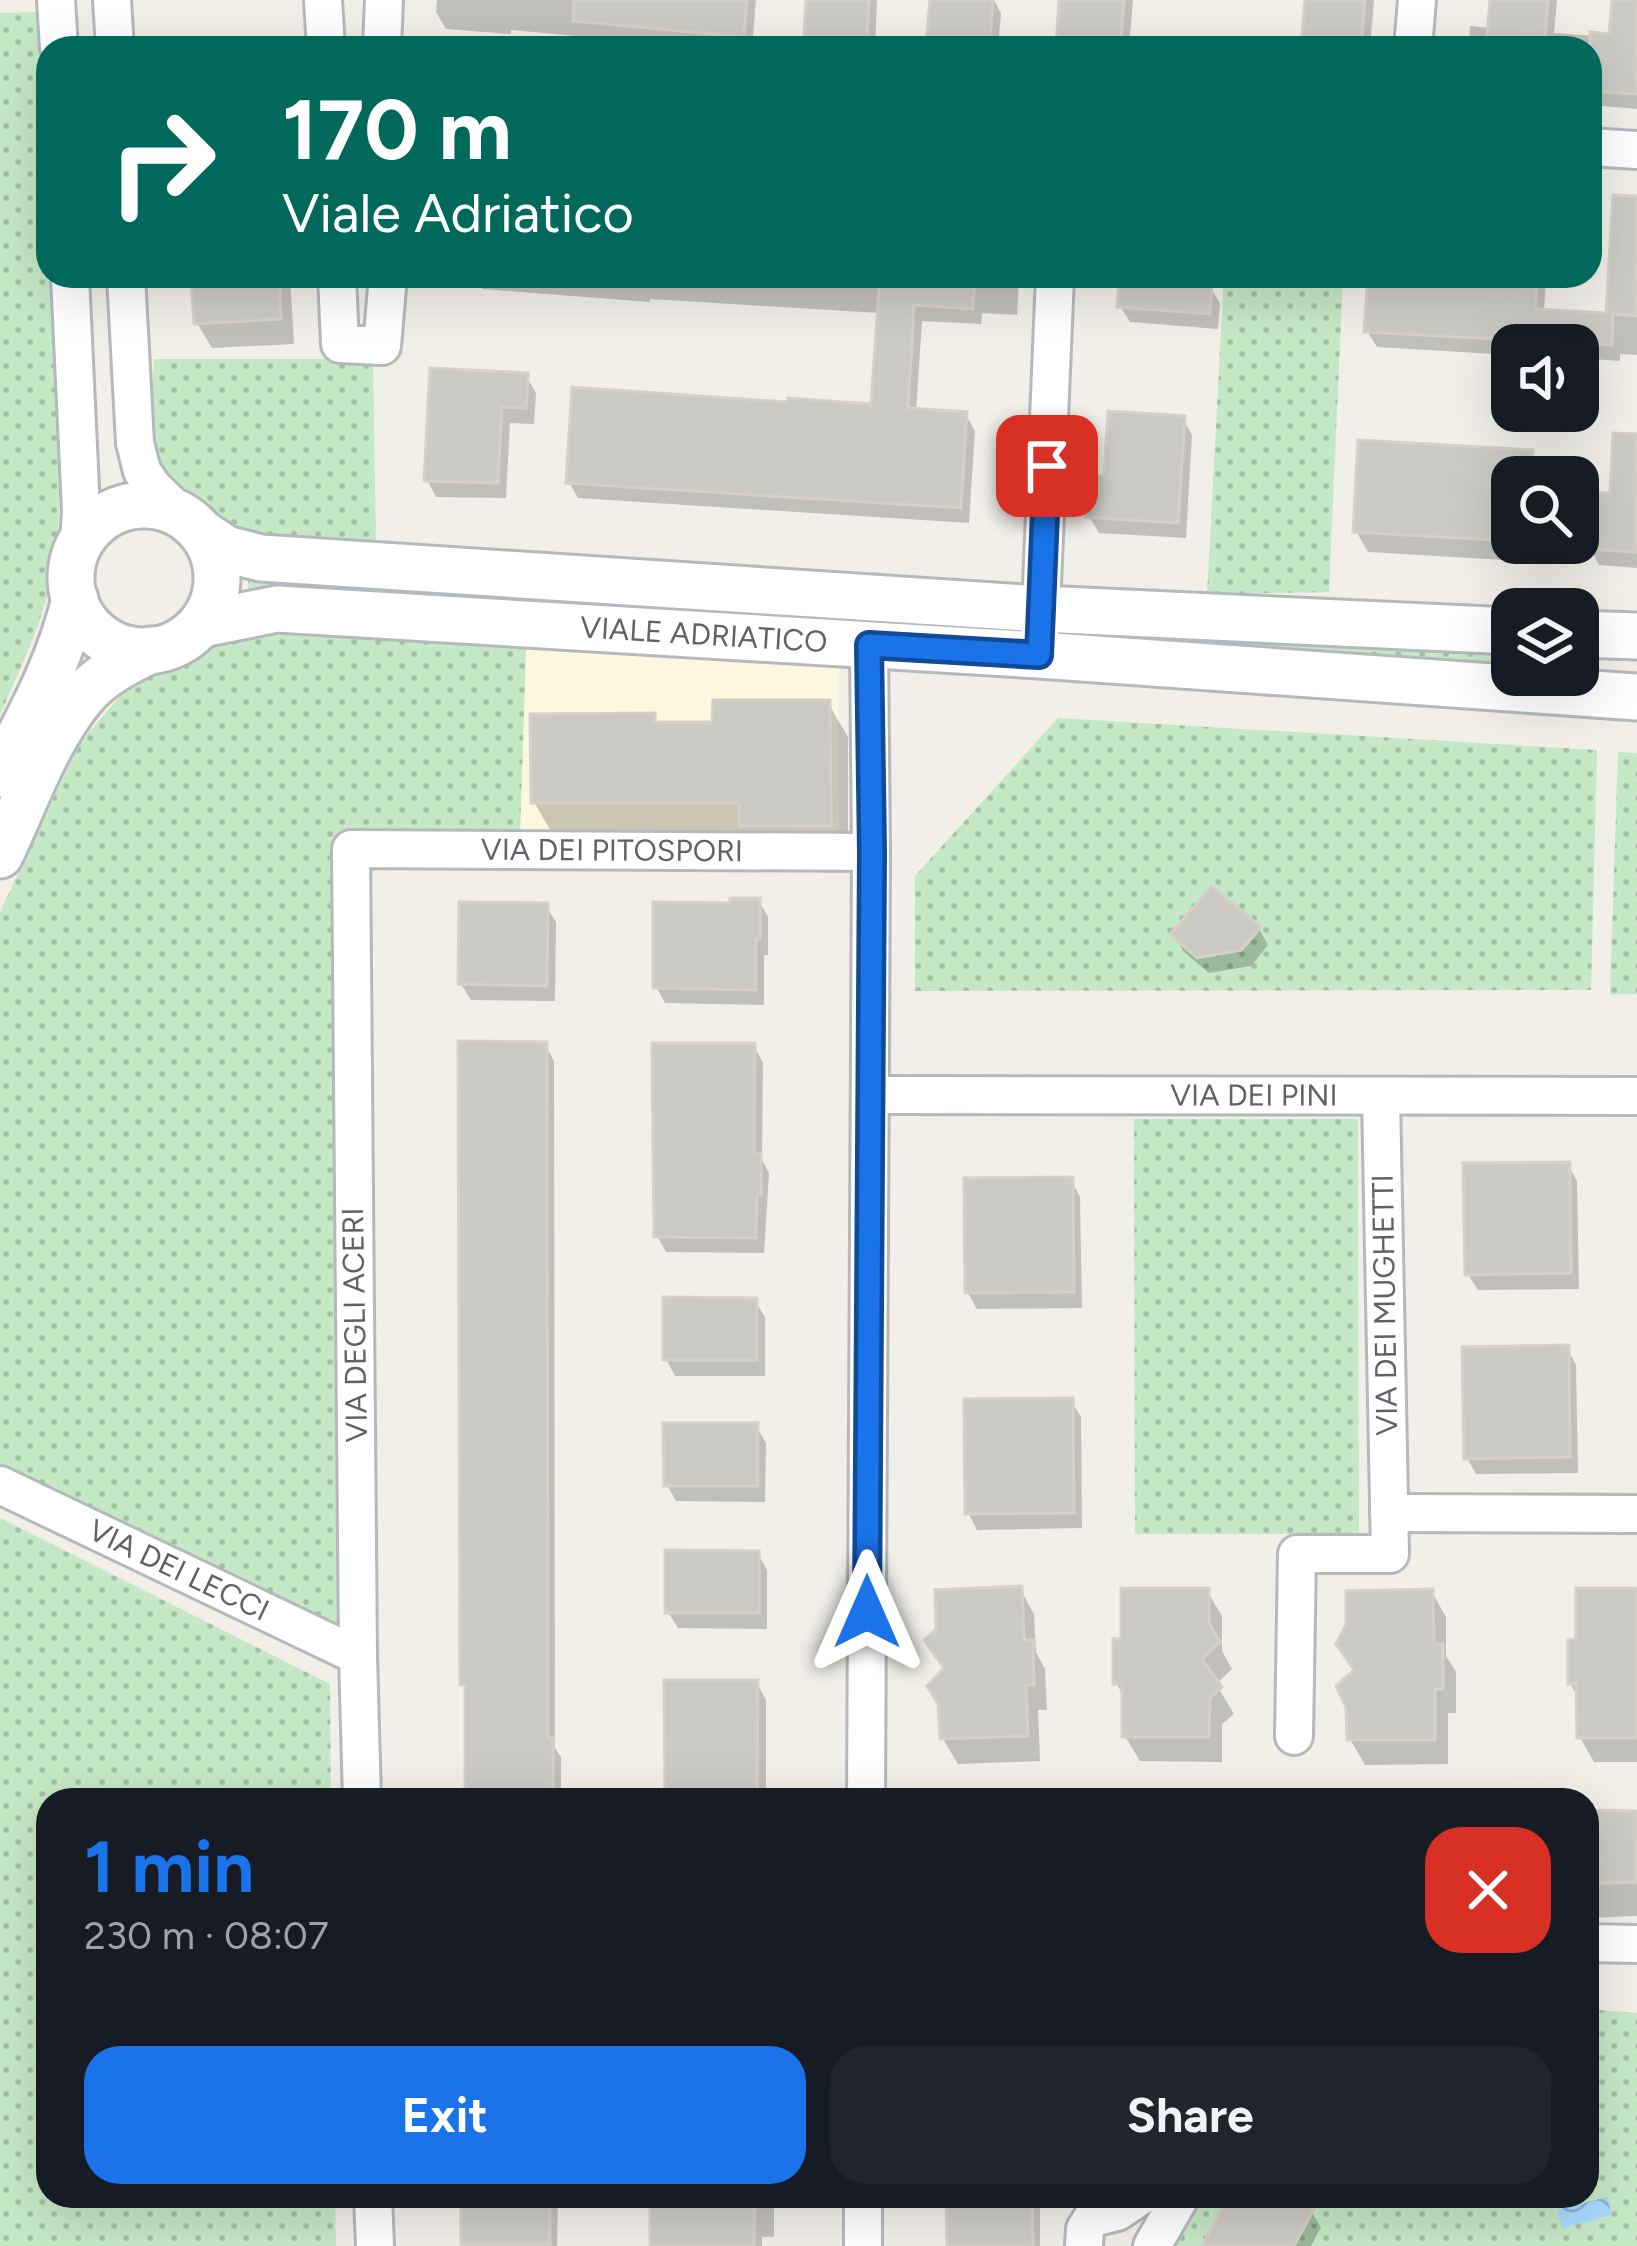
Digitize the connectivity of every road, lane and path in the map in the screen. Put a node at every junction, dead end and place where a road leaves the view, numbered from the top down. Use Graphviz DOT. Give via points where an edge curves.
graph roads {
  1 [pos="56,0"];
  2 [pos="112,0"];
  3 [pos="323,0"];
  4 [pos="384,0"];
  5 [pos="1417,0"];
  6 [pos="58,36"];
  7 [pos="114,36"];
  8 [pos="325,36"];
  9 [pos="382,36"];
  10 [pos="1414,36"];
  11 [pos="1602,148"];
  12 [pos="1637,150"];
  13 [pos="71,288"];
  14 [pos="128,288"];
  15 [pos="338,288"];
  16 [pos="387,288"];
  17 [pos="1054,288"];
  18 [pos="193,525"];
  19 [pos="79,543"];
  20 [pos="75,599"];
  21 [pos="1041,608"];
  22 [pos="202,624"];
  23 [pos="1491,630"];
  24 [pos="1599,635"];
  25 [pos="1637,636"];
  26 [pos="869,645"];
  27 [pos="151,650"];
  28 [pos="1039,655"];
  29 [pos="1637,698"];
  30 [pos="0,774"];
  31 [pos="351,850"];
  32 [pos="872,852"];
  33 [pos="0,855"];
  34 [pos="870,1095"];
  35 [pos="1637,1096"];
  36 [pos="1381,1097"];
  37 [pos="0,1485"];
  38 [pos="1389,1513"];
  39 [pos="1637,1514"];
  40 [pos="358,1656"];
  41 [pos="1294,1736"];
  42 [pos="362,1788"];
  43 [pos="866,1788"];
  44 [pos="1599,1943"];
  45 [pos="1637,1944"];
  46 [pos="374,2208"];
  47 [pos="863,2208"];
  48 [pos="1123,2208"];
  49 [pos="1174,2208"];
  50 [pos="375,2246"];
  51 [pos="862,2246"];
  52 [pos="1084,2246"];
  53 [pos="1152,2246"];
  1 -- 6 [label="street"];
  2 -- 7 [label="street"];
  3 -- 8 [label="street"];
  4 -- 9 [label="street"];
  5 -- 10 [label="street"];
  11 -- 12 [label="street"];
  13 -- 19 [label="street"];
  14 -- 18 [label="street" via="142,471"];
  15 -- 16 [label="street" via="340,344 382,346"];
  17 -- 21 [label="street"];
  18 -- 19 [label="street" via="138,505 114,511"];
  18 -- 21 [label="street, VIALE ADRIATICO" via="226,549 261,558"];
  18 -- 22 [label="street" via="218,579"];
  19 -- 20 [label="street" via="71,566"];
  20 -- 27 [label="street" via="104,639"];
  20 -- 30 [label="street" via="51,676"];
  21 -- 23 [label="street, VIALE ADRIATICO"];
  21 -- 28 [label="street"];
  22 -- 26 [label="street, VIALE ADRIATICO" via="278,609"];
  22 -- 27 [label="street" via="184,640"];
  24 -- 25 [label="street"];
  26 -- 28 [label="street, VIALE ADRIATICO"];
  26 -- 32 [label="street"];
  27 -- 33 [label="street" via="82,697"];
  28 -- 29 [label="street, VIALE ADRIATICO"];
  31 -- 32 [label="street, VIA DEI PITOSPORI"];
  31 -- 40 [label="street, VIA DEGLI ACERI"];
  32 -- 34 [label="street"];
  34 -- 36 [label="street, VIA DEI PINI"];
  34 -- 43 [label="street"];
  35 -- 36 [label="street, VIA DEI PINI"];
  36 -- 38 [label="street, VIA DEI MUGHETTI"];
  37 -- 40 [label="street, VIA DEI LECCI"];
  38 -- 39 [label="street"];
  38 -- 41 [label="street, VIA DEI MUGHETTI" via="1390,1554 1297,1555"];
  40 -- 42 [label="street, VIA DEGLI ACERI"];
  44 -- 45 [label="street"];
  46 -- 50 [label="street"];
  47 -- 51 [label="street"];
  48 -- 52 [label="street" via="1092,2218"];
  49 -- 53 [label="street"];
}
